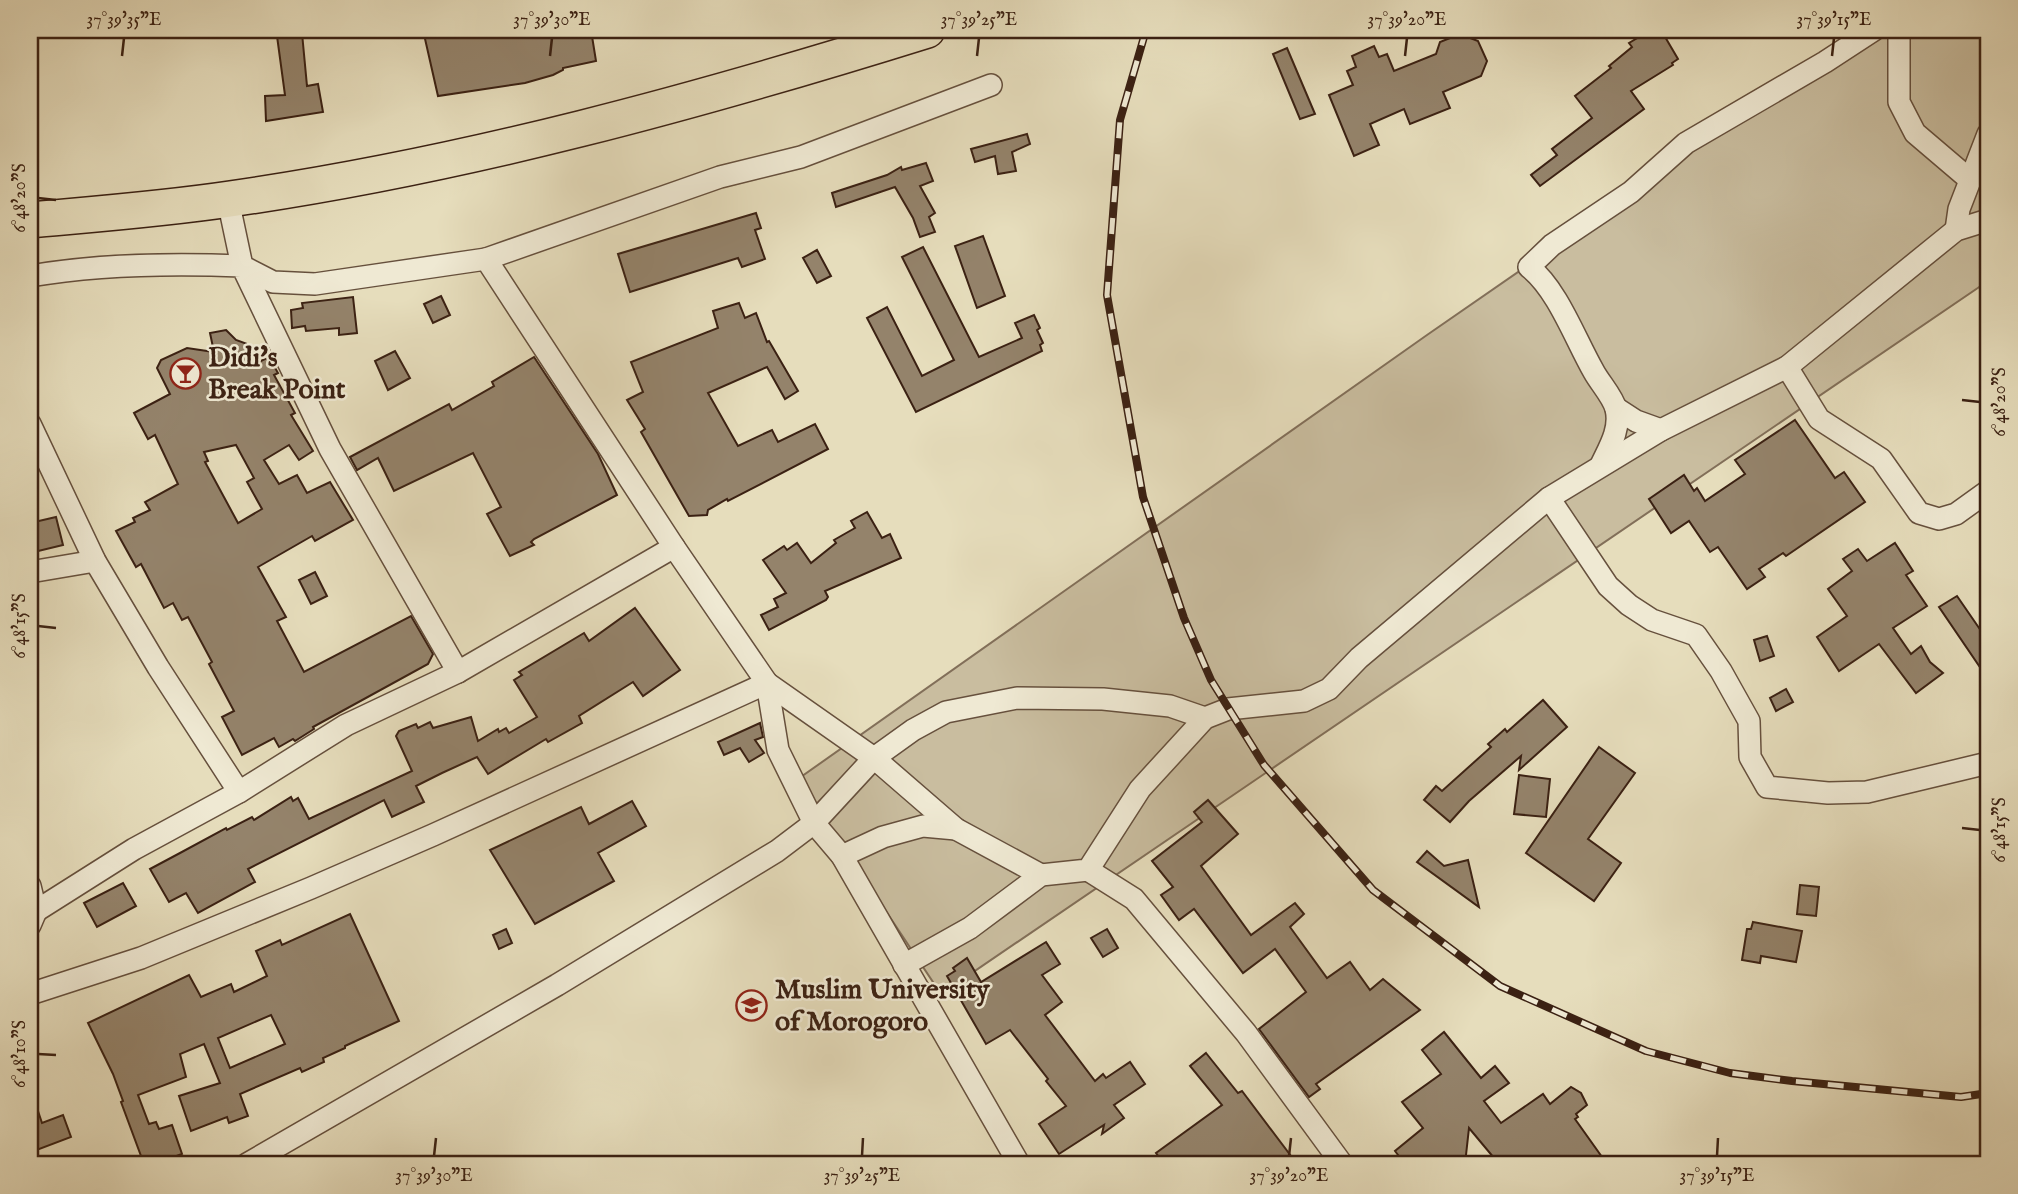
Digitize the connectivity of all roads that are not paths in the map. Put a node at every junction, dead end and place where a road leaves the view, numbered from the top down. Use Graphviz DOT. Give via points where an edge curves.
graph roads {
  1 [pos="927,30"];
  2 [pos="1874,30"];
  3 [pos="1899,30"];
  4 [pos="991,85"];
  5 [pos="1988,134"];
  6 [pos="1969,179"];
  7 [pos="228,200"];
  8 [pos="30,220"];
  9 [pos="1988,220"];
  10 [pos="1956,230"];
  11 [pos="486,259"];
  12 [pos="242,266"];
  13 [pos="30,276"];
  14 [pos="1787,367"];
  15 [pos="1616,408"];
  16 [pos="30,424"];
  17 [pos="1661,430"];
  18 [pos="1601,465"];
  19 [pos="1988,491"];
  20 [pos="1549,498"];
  21 [pos="674,547"];
  22 [pos="95,561"];
  23 [pos="30,572"];
  24 [pos="458,672"];
  25 [pos="767,683"];
  26 [pos="1205,718"];
  27 [pos="874,758"];
  28 [pos="1988,763"];
  29 [pos="239,792"];
  30 [pos="814,823"];
  31 [pos="956,829"];
  32 [pos="842,856"];
  33 [pos="1088,870"];
  34 [pos="1041,875"];
  35 [pos="30,886"];
  36 [pos="33,918"];
  37 [pos="904,965"];
  38 [pos="30,994"];
  39 [pos="247,1164"];
  40 [pos="1019,1164"];
  41 [pos="1342,1164"];
  1 -- 7 [label="highway" via="536,140"];
  2 -- 15 [label="street" via="1686,143 1631,192 1552,245 1529,267 1558,305"];
  3 -- 6 [label="street" via="1899,102 1915,133"];
  4 -- 11 [label="street" via="801,158 720,177"];
  5 -- 6 [label="street"];
  6 -- 10 [label="street"];
  7 -- 8 [label="highway"];
  7 -- 12 [label="street"];
  9 -- 10 [label="street"];
  10 -- 14 [label="street"];
  11 -- 12 [label="street" via="315,284 273,282"];
  11 -- 21 [label="street"];
  12 -- 13 [label="street" via="170,263"];
  12 -- 24 [label="street" via="330,449"];
  14 -- 17 [label="street"];
  14 -- 19 [label="street" via="1819,419 1881,459 1919,513 1938,519 1956,514"];
  15 -- 17 [label="street"];
  15 -- 18 [label="street" via="1616,433"];
  16 -- 22 [label="street"];
  17 -- 18 [label="street"];
  18 -- 20 [label="street"];
  20 -- 26 [label="street" via="1329,689 1304,701 1228,709"];
  20 -- 28 [label="street" via="1608,586 1629,606 1652,620 1696,635 1749,721 1750,757 1767,788 1867,792"];
  21 -- 24 [label="street"];
  21 -- 25 [label="street"];
  22 -- 23 [label="street"];
  22 -- 29 [label="street"];
  24 -- 29 [label="street" via="346,725"];
  25 -- 27 [label="street"];
  25 -- 30 [label="street" via="778,750"];
  25 -- 38 [label="street" via="311,888 141,958"];
  26 -- 27 [label="street" via="1144,703 1017,698 946,712"];
  26 -- 33 [label="street" via="1140,789"];
  27 -- 30 [label="street"];
  27 -- 31 [label="street"];
  29 -- 36 [label="street" via="134,849"];
  30 -- 32 [label="street"];
  30 -- 39 [label="street" via="777,851 557,985"];
  31 -- 32 [label="street" via="923,826 883,837"];
  31 -- 34 [label="street"];
  32 -- 37 [label="street"];
  33 -- 34 [label="street"];
  33 -- 41 [label="street" via="1134,899 1246,1033"];
  34 -- 37 [label="street" via="970,928"];
  35 -- 36 [label="street"];
  37 -- 40 [label="street"];
}
